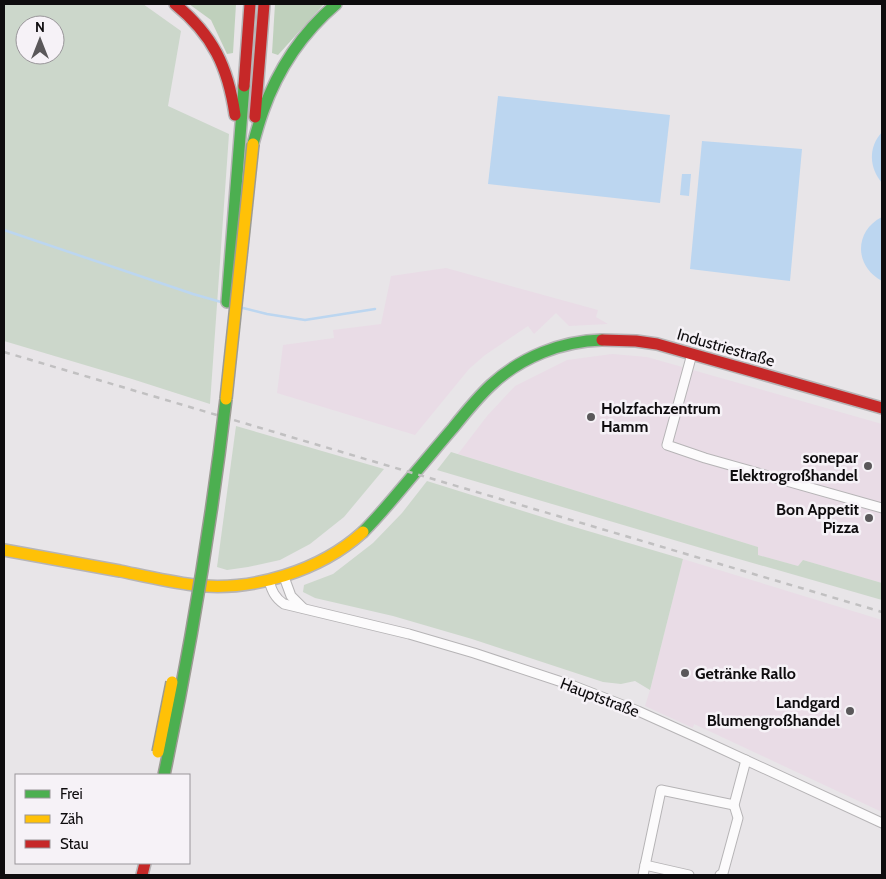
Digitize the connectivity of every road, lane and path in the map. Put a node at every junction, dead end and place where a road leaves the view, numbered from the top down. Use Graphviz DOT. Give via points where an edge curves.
graph roads {
  1 [pos="175,4"];
  2 [pos="250,4"];
  3 [pos="264,4"];
  4 [pos="336,4"];
  5 [pos="253,144"];
  6 [pos="239,158"];
  7 [pos="692,354"];
  8 [pos="882,408"];
  9 [pos="882,508"];
  10 [pos="4,550"];
  11 [pos="284,577"];
  12 [pos="269,581"];
  13 [pos="304,608"];
  14 [pos="746,760"];
  15 [pos="153,774"];
  16 [pos="164,774"];
  17 [pos="734,805"];
  18 [pos="882,823"];
  19 [pos="144,864"];
  20 [pos="645,865"];
  21 [pos="135,873"];
  22 [pos="643,875"];
  23 [pos="689,875"];
  24 [pos="720,875"];
  1 -- 6 [label="main road" via="206,35 225,69 232,94"];
  2 -- 6 [label="main road"];
  3 -- 5 [label="main road"];
  4 -- 5 [label="main road" via="313,24 286,60 264,108"];
  5 -- 16 [label="main road, bridge" via="217,476 199,595"];
  6 -- 15 [label="main road, bridge" via="227,302 204,487 188,594"];
  7 -- 8 [label="main road, Industriestraße"];
  7 -- 9 [label="street" via="667,445"];
  7 -- 11 [label="main road, Industriestraße" via="643,341 615,339 586,340 532,357 496,380 356,538 316,564"];
  10 -- 12 [label="main road, Industriestraße" via="195,585 225,586"];
  11 -- 12 [label="main road, Industriestraße"];
  11 -- 13 [label="street" via="291,596"];
  12 -- 13 [label="street, Hauptstraße" via="280,601"];
  13 -- 14 [label="street, Hauptstraße" via="474,653 582,689"];
  14 -- 17 [label="street"];
  14 -- 18 [label="street, Hauptstraße"];
  17 -- 20 [label="street" via="660,790"];
  17 -- 24 [label="street" via="738,818"];
  19 -- 21 [label="main road"];
  20 -- 22 [label="street"];
  20 -- 23 [label="street"];
}
